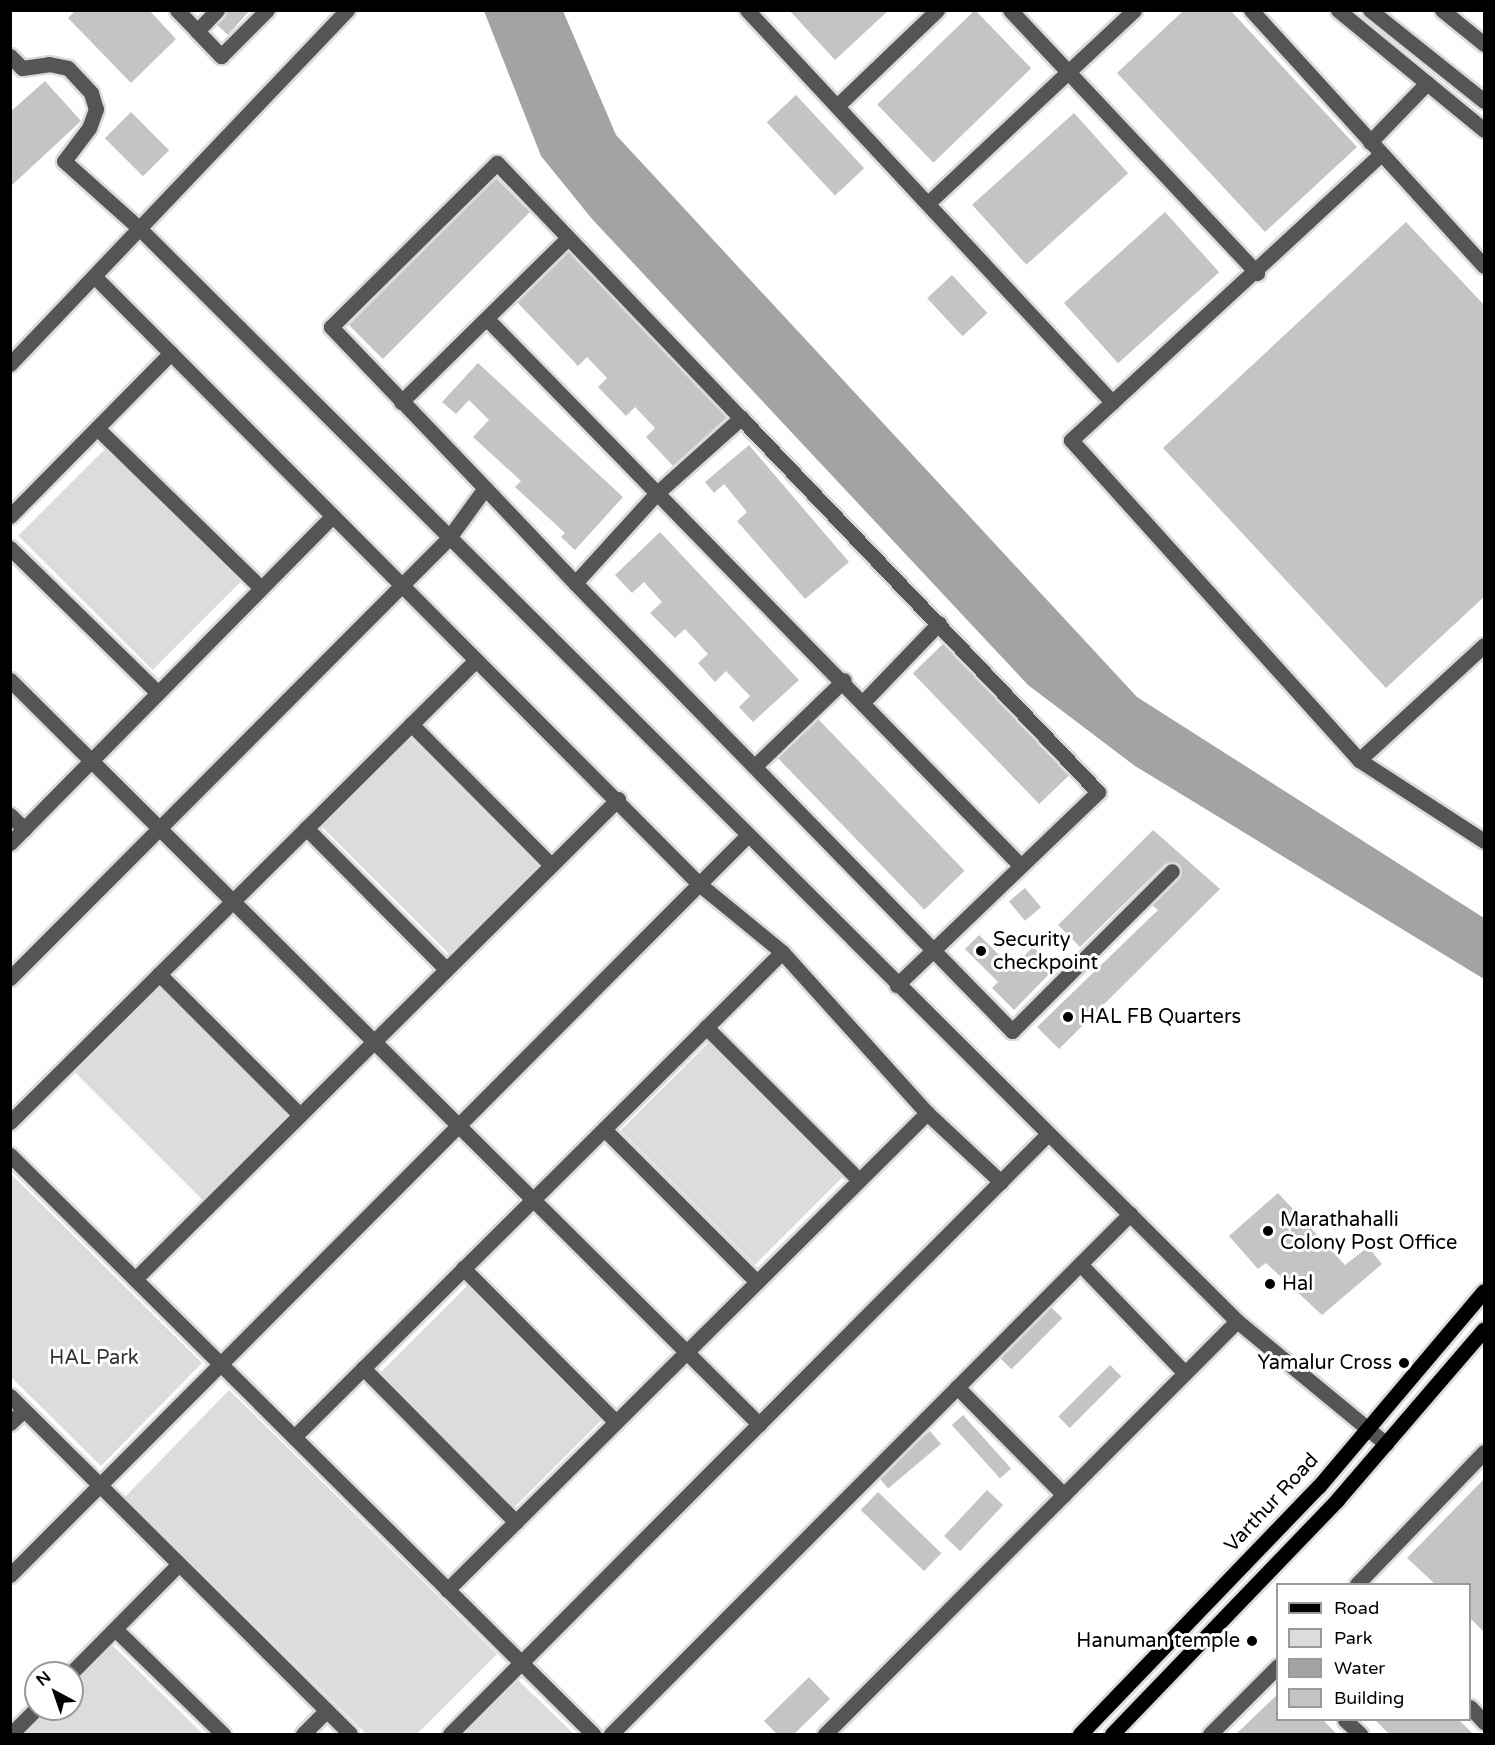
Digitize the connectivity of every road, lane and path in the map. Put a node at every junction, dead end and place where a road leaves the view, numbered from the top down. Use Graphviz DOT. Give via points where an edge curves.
graph roads {
  1 [pos="177,10"];
  2 [pos="217,10"];
  3 [pos="267,10"];
  4 [pos="347,10"];
  5 [pos="747,10"];
  6 [pos="937,10"];
  7 [pos="1010,10"];
  8 [pos="1134,10"];
  9 [pos="1251,10"];
  10 [pos="1338,10"];
  11 [pos="1370,10"];
  12 [pos="1443,10"];
  13 [pos="197,31"];
  14 [pos="1485,44"];
  15 [pos="10,56"];
  16 [pos="1068,72"];
  17 [pos="1427,83"];
  18 [pos="1485,101"];
  19 [pos="837,106"];
  20 [pos="1485,130"];
  21 [pos="1370,142"];
  22 [pos="1381,154"];
  23 [pos="928,203"];
  24 [pos="140,229"];
  25 [pos="568,238"];
  26 [pos="1485,266"];
  27 [pos="1257,273"];
  28 [pos="96,278"];
  29 [pos="488,320"];
  30 [pos="171,353"];
  31 [pos="10,364"];
  32 [pos="401,402"];
  33 [pos="1112,402"];
  34 [pos="741,418"];
  35 [pos="98,428"];
  36 [pos="486,488"];
  37 [pos="657,493"];
  38 [pos="10,516"];
  39 [pos="332,516"];
  40 [pos="448,539"];
  41 [pos="10,548"];
  42 [pos="575,583"];
  43 [pos="402,586"];
  44 [pos="261,588"];
  45 [pos="939,623"];
  46 [pos="1485,645"];
  47 [pos="476,660"];
  48 [pos="10,680"];
  49 [pos="844,680"];
  50 [pos="158,693"];
  51 [pos="864,701"];
  52 [pos="411,724"];
  53 [pos="91,760"];
  54 [pos="1359,760"];
  55 [pos="756,765"];
  56 [pos="618,799"];
  57 [pos="10,815"];
  58 [pos="306,828"];
  59 [pos="24,829"];
  60 [pos="160,829"];
  61 [pos="747,836"];
  62 [pos="1485,841"];
  63 [pos="10,843"];
  64 [pos="551,865"];
  65 [pos="1020,865"];
  66 [pos="1172,871"];
  67 [pos="699,884"];
  68 [pos="233,901"];
  69 [pos="933,950"];
  70 [pos="782,952"];
  71 [pos="446,969"];
  72 [pos="159,974"];
  73 [pos="10,978"];
  74 [pos="897,985"];
  75 [pos="706,1027"];
  76 [pos="374,1042"];
  77 [pos="927,1113"];
  78 [pos="300,1115"];
  79 [pos="10,1122"];
  80 [pos="458,1126"];
  81 [pos="604,1129"];
  82 [pos="1048,1134"];
  83 [pos="10,1155"];
  84 [pos="859,1180"];
  85 [pos="1001,1182"];
  86 [pos="532,1200"];
  87 [pos="1130,1214"];
  88 [pos="1080,1264"];
  89 [pos="463,1268"];
  90 [pos="135,1279"];
  91 [pos="757,1282"];
  92 [pos="1485,1291"];
  93 [pos="1237,1321"];
  94 [pos="1485,1329"];
  95 [pos="686,1353"];
  96 [pos="221,1364"];
  97 [pos="363,1368"];
  98 [pos="1185,1373"];
  99 [pos="957,1387"];
  100 [pos="10,1396"];
  101 [pos="24,1410"];
  102 [pos="616,1422"];
  103 [pos="10,1424"];
  104 [pos="759,1424"];
  105 [pos="1369,1430"];
  106 [pos="294,1437"];
  107 [pos="1386,1444"];
  108 [pos="1485,1452"];
  109 [pos="100,1485"];
  110 [pos="1064,1495"];
  111 [pos="516,1522"];
  112 [pos="179,1564"];
  113 [pos="10,1575"];
  114 [pos="1358,1583"];
  115 [pos="447,1590"];
  116 [pos="115,1629"];
  117 [pos="83,1661"];
  118 [pos="521,1663"];
  119 [pos="1276,1668"];
  120 [pos="1471,1708"];
  121 [pos="326,1711"];
  122 [pos="24,1721"];
  123 [pos="1347,1721"];
  124 [pos="1485,1722"];
  125 [pos="10,1734"];
  126 [pos="223,1734"];
  127 [pos="303,1734"];
  128 [pos="350,1734"];
  129 [pos="450,1734"];
  130 [pos="593,1734"];
  131 [pos="611,1734"];
  132 [pos="825,1734"];
  133 [pos="1080,1734"];
  134 [pos="1112,1734"];
  135 [pos="1210,1734"];
  136 [pos="1360,1734"];
  1 -- 13 [label="street"];
  2 -- 13 [label="street"];
  3 -- 13 [label="street" via="221,56"];
  4 -- 24 [label="street"];
  5 -- 19 [label="street"];
  6 -- 19 [label="street"];
  7 -- 16 [label="street"];
  8 -- 16 [label="street"];
  9 -- 21 [label="street"];
  10 -- 17 [label="street"];
  11 -- 18 [label="street"];
  12 -- 14 [label="street"];
  15 -- 24 [label="street" via="21,68 49,64 68,68 86,84 96,109 89,128 64,161"];
  16 -- 23 [label="street"];
  16 -- 27 [label="street"];
  17 -- 20 [label="street"];
  17 -- 21 [label="street"];
  19 -- 23 [label="street"];
  21 -- 22 [label="street"];
  22 -- 26 [label="street"];
  22 -- 27 [label="street"];
  23 -- 33 [label="street"];
  24 -- 28 [label="street"];
  24 -- 40 [label="street"];
  25 -- 29 [label="street"];
  25 -- 32 [label="street" via="497,163 331,327"];
  25 -- 34 [label="street"];
  27 -- 33 [label="street"];
  28 -- 30 [label="street"];
  28 -- 31 [label="street"];
  29 -- 32 [label="street"];
  29 -- 37 [label="street"];
  30 -- 35 [label="street"];
  30 -- 39 [label="street"];
  32 -- 36 [label="street"];
  33 -- 54 [label="street" via="1071,440"];
  34 -- 37 [label="street"];
  34 -- 45 [label="street"];
  35 -- 38 [label="street"];
  35 -- 44 [label="street"];
  36 -- 40 [label="street"];
  36 -- 42 [label="street"];
  37 -- 42 [label="street"];
  37 -- 49 [label="street"];
  39 -- 43 [label="street"];
  39 -- 44 [label="street"];
  40 -- 43 [label="street"];
  40 -- 61 [label="street"];
  41 -- 50 [label="street"];
  42 -- 55 [label="street"];
  43 -- 47 [label="street"];
  43 -- 60 [label="street"];
  44 -- 50 [label="street"];
  45 -- 51 [label="street"];
  45 -- 65 [label="street" via="1098,792"];
  46 -- 54 [label="street"];
  47 -- 52 [label="street"];
  47 -- 56 [label="street"];
  48 -- 53 [label="street"];
  49 -- 51 [label="street"];
  49 -- 55 [label="street"];
  50 -- 53 [label="street"];
  51 -- 65 [label="street"];
  52 -- 58 [label="street"];
  52 -- 64 [label="street"];
  53 -- 59 [label="street"];
  53 -- 60 [label="street"];
  54 -- 62 [label="street"];
  55 -- 69 [label="street"];
  56 -- 64 [label="street"];
  56 -- 67 [label="street"];
  57 -- 59 [label="street"];
  58 -- 68 [label="street"];
  58 -- 71 [label="street"];
  59 -- 63 [label="street"];
  60 -- 68 [label="street"];
  60 -- 73 [label="street"];
  61 -- 67 [label="street"];
  61 -- 74 [label="street"];
  64 -- 71 [label="street"];
  65 -- 69 [label="street"];
  66 -- 69 [label="street" via="1012,1031"];
  67 -- 70 [label="street"];
  67 -- 80 [label="street"];
  68 -- 72 [label="street"];
  68 -- 76 [label="street"];
  69 -- 74 [label="street"];
  70 -- 75 [label="street"];
  70 -- 77 [label="street"];
  71 -- 76 [label="street"];
  72 -- 78 [label="street"];
  72 -- 79 [label="street"];
  74 -- 82 [label="street"];
  75 -- 81 [label="street"];
  75 -- 84 [label="street"];
  76 -- 78 [label="street"];
  76 -- 80 [label="street"];
  77 -- 84 [label="street"];
  77 -- 85 [label="street"];
  78 -- 90 [label="street"];
  80 -- 86 [label="street"];
  80 -- 96 [label="street"];
  81 -- 86 [label="street"];
  81 -- 91 [label="street"];
  82 -- 85 [label="street"];
  82 -- 87 [label="street"];
  83 -- 90 [label="street"];
  84 -- 91 [label="street"];
  85 -- 104 [label="street"];
  86 -- 89 [label="street"];
  86 -- 95 [label="street"];
  87 -- 88 [label="street"];
  87 -- 93 [label="street"];
  88 -- 98 [label="street"];
  88 -- 99 [label="street"];
  89 -- 97 [label="street"];
  89 -- 102 [label="street"];
  90 -- 96 [label="street"];
  91 -- 95 [label="street"];
  92 -- 105 [label="main road, Varthur Road"];
  93 -- 98 [label="street"];
  93 -- 105 [label="street"];
  94 -- 107 [label="main road"];
  95 -- 102 [label="street"];
  95 -- 104 [label="street"];
  96 -- 106 [label="street"];
  96 -- 109 [label="street"];
  97 -- 106 [label="street"];
  97 -- 111 [label="street"];
  98 -- 110 [label="street"];
  99 -- 110 [label="street"];
  99 -- 131 [label="street"];
  100 -- 101 [label="street"];
  101 -- 103 [label="street"];
  101 -- 109 [label="street"];
  102 -- 111 [label="street"];
  104 -- 118 [label="street"];
  105 -- 107 [label="street"];
  105 -- 133 [label="main road, Varthur Road"];
  106 -- 115 [label="street"];
  107 -- 134 [label="main road"];
  108 -- 114 [label="street"];
  109 -- 112 [label="street"];
  109 -- 113 [label="street"];
  110 -- 132 [label="street"];
  111 -- 115 [label="street"];
  112 -- 116 [label="street"];
  112 -- 121 [label="street"];
  115 -- 118 [label="street"];
  116 -- 117 [label="street"];
  116 -- 126 [label="street"];
  118 -- 129 [label="street"];
  118 -- 130 [label="street"];
  119 -- 135 [label="street"];
  120 -- 124 [label="street"];
  121 -- 127 [label="street"];
  121 -- 128 [label="street"];
  122 -- 125 [label="street"];
  123 -- 136 [label="street"];
}
